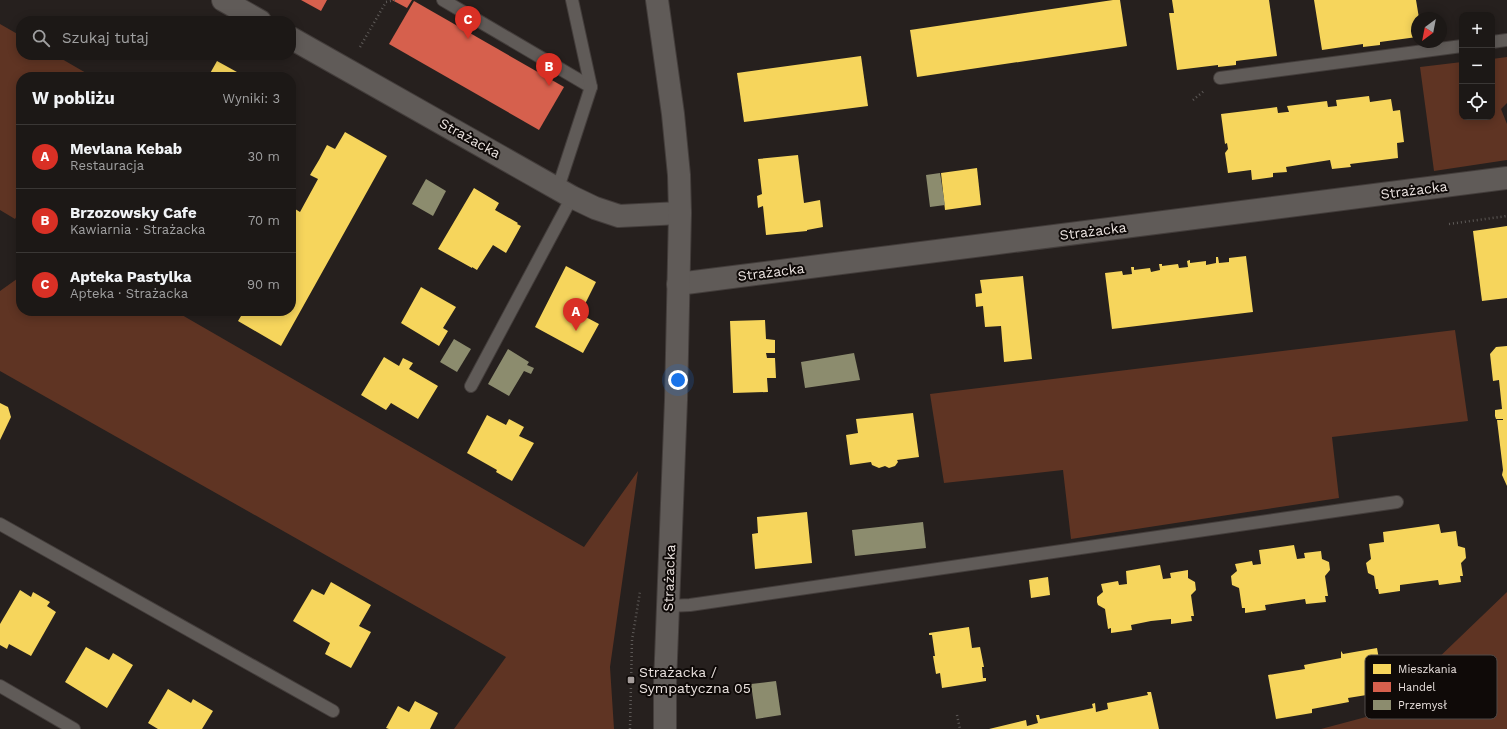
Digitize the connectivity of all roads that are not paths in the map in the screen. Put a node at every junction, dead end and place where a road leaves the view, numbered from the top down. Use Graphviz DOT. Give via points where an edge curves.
graph roads {
  1 [pos="223,0"];
  2 [pos="443,0"];
  3 [pos="572,0"];
  4 [pos="657,0"];
  5 [pos="251,16"];
  6 [pos="1507,40"];
  7 [pos="296,41"];
  8 [pos="1495,42"];
  9 [pos="1459,46"];
  10 [pos="1220,78"];
  11 [pos="591,87"];
  12 [pos="1507,178"];
  13 [pos="565,192"];
  14 [pos="680,213"];
  15 [pos="678,284"];
  16 [pos="471,386"];
  17 [pos="1397,502"];
  18 [pos="0,524"];
  19 [pos="668,606"];
  20 [pos="0,686"];
  21 [pos="333,710"];
  22 [pos="74,729"];
  23 [pos="665,729"];
  1 -- 5 [label="street"];
  2 -- 11 [label="lane"];
  3 -- 11 [label="lane"];
  4 -- 14 [label="street, Strażacka" via="673,114"];
  6 -- 8 [label="lane"];
  7 -- 13 [label="street, Strażacka"];
  9 -- 10 [label="lane"];
  11 -- 13 [label="lane"];
  12 -- 15 [label="street, Strażacka"];
  13 -- 14 [label="street, Strażacka" via="595,208 619,216"];
  13 -- 16 [label="lane"];
  14 -- 15 [label="street, Strażacka"];
  15 -- 19 [label="street, Strażacka"];
  17 -- 19 [label="lane" via="690,605"];
  18 -- 21 [label="lane"];
  19 -- 23 [label="street, Strażacka"];
  20 -- 22 [label="lane"];
}
